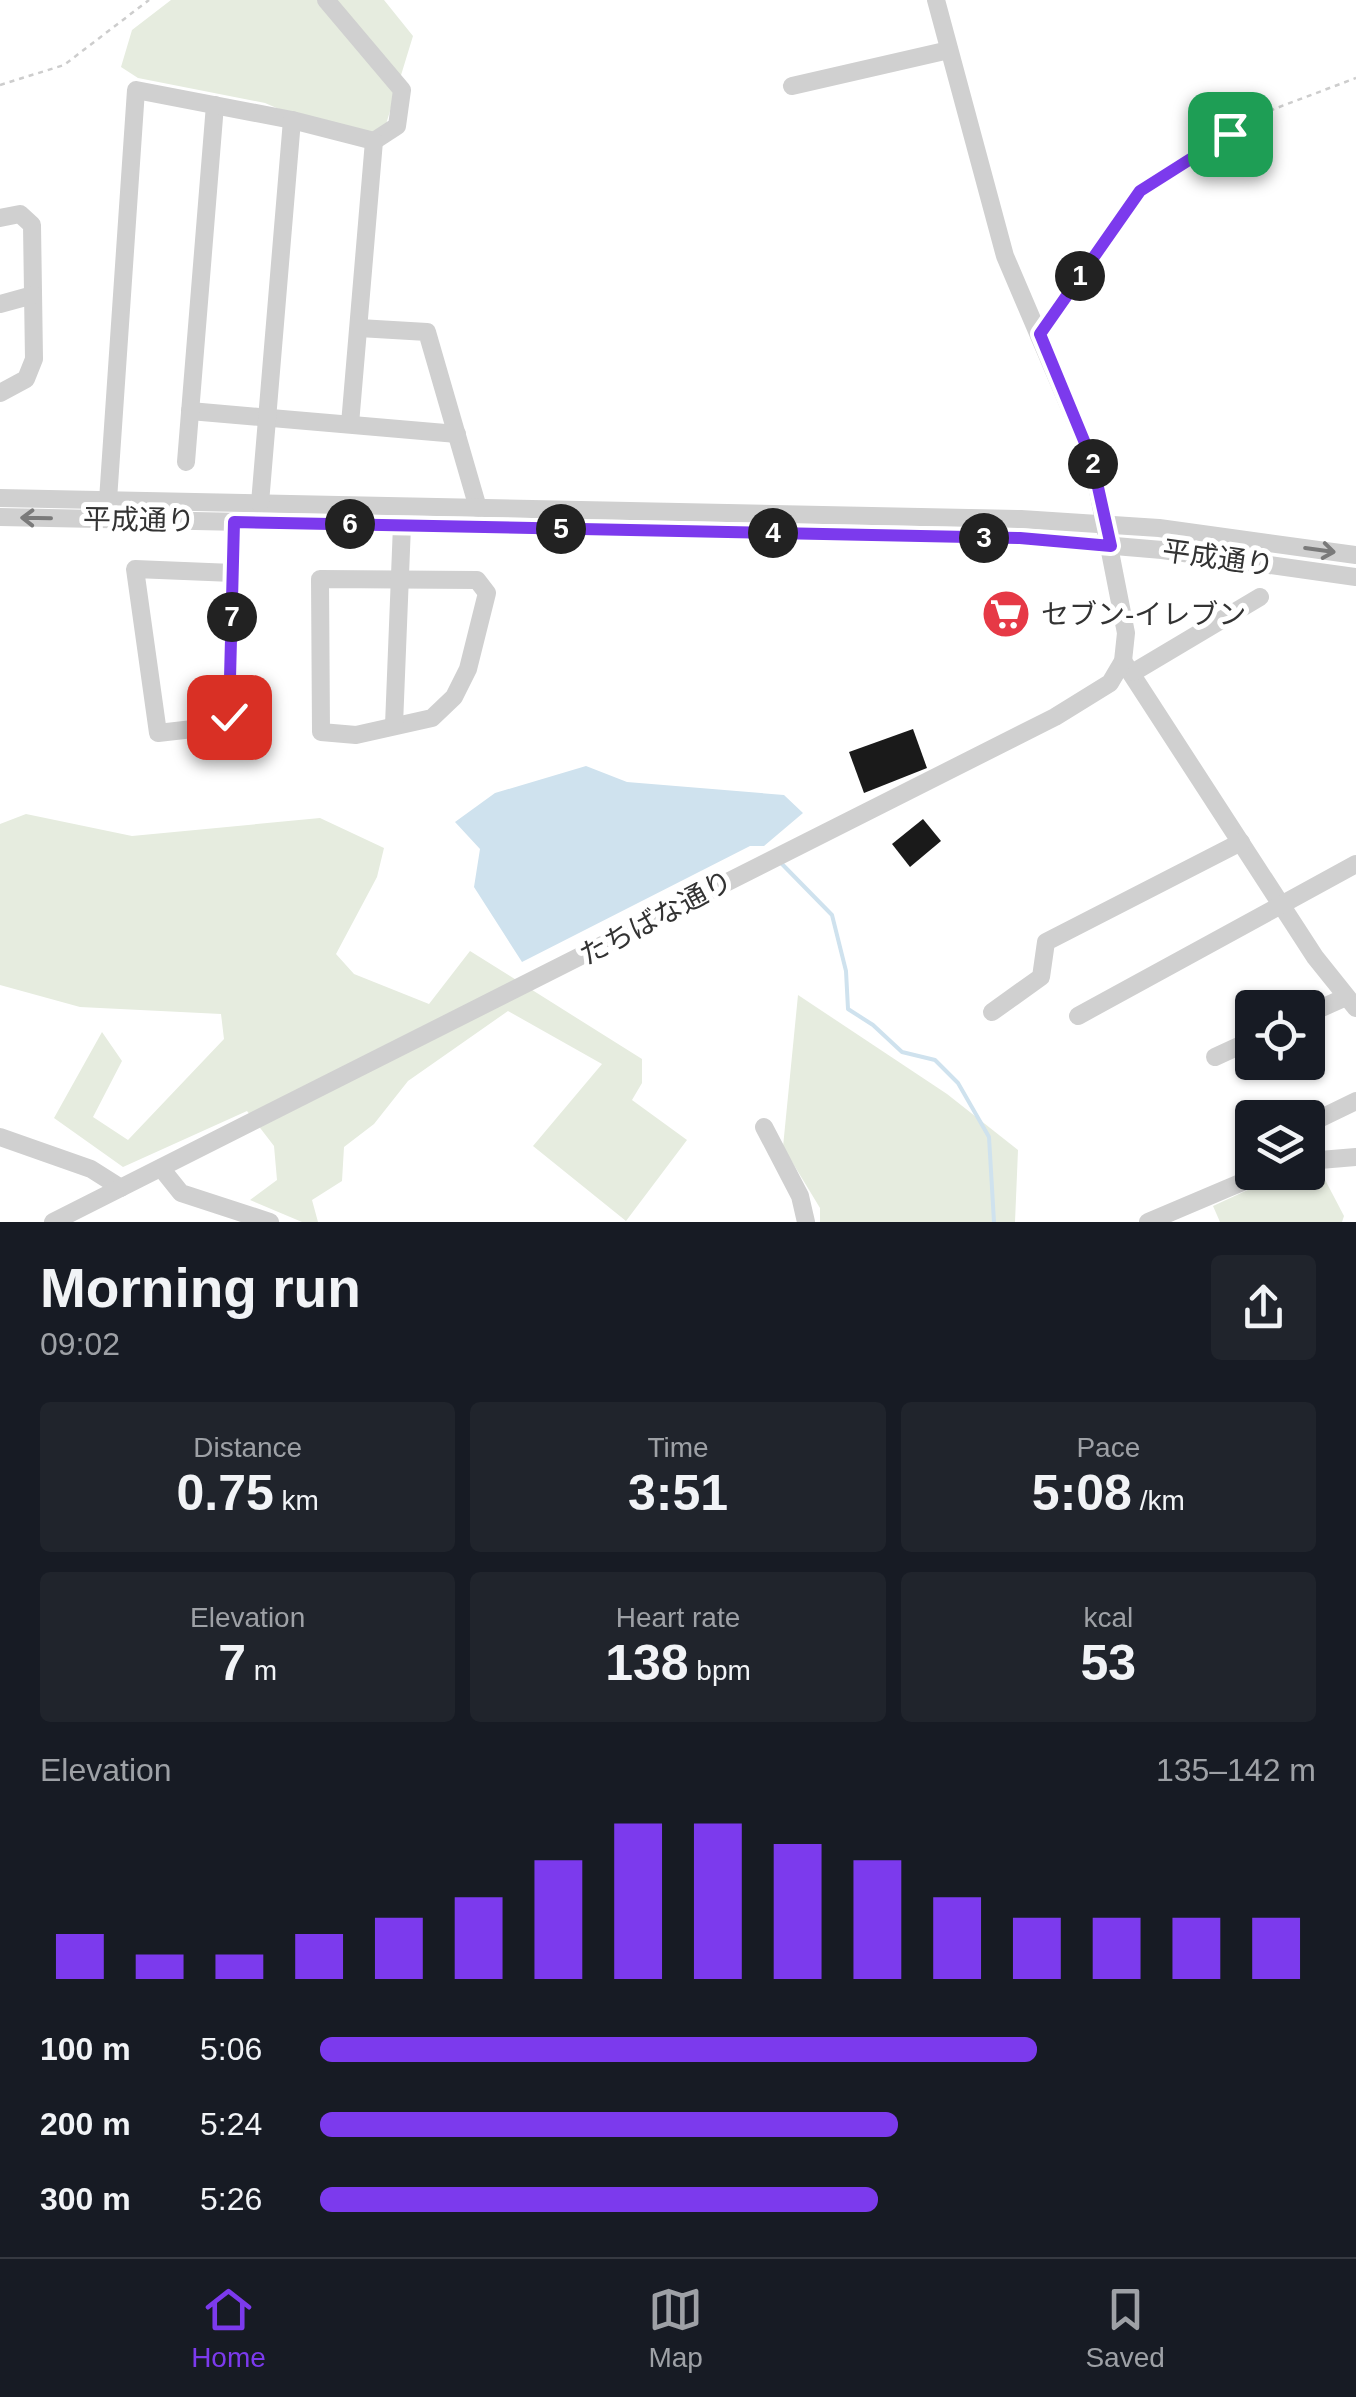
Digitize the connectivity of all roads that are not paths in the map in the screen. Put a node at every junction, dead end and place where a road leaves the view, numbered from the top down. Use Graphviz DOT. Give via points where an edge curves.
graph roads {
  1 [pos="326,0"];
  2 [pos="936,0"];
  3 [pos="949,50"];
  4 [pos="792,86"];
  5 [pos="215,105"];
  6 [pos="292,120"];
  7 [pos="374,141"];
  8 [pos="0,218"];
  9 [pos="33,296"];
  10 [pos="0,304"];
  11 [pos="359,328"];
  12 [pos="0,392"];
  13 [pos="190,411"];
  14 [pos="267,417"];
  15 [pos="350,424"];
  16 [pos="457,434"];
  17 [pos="186,462"];
  18 [pos="0,498"];
  19 [pos="108,500"];
  20 [pos="260,503"];
  21 [pos="478,508"];
  22 [pos="0,517"];
  23 [pos="234,522"];
  24 [pos="1108,524"];
  25 [pos="402,526"];
  26 [pos="1111,546"];
  27 [pos="1356,555"];
  28 [pos="232,573"];
  29 [pos="1356,577"];
  30 [pos="400,580"];
  31 [pos="1260,597"];
  32 [pos="1129,667"];
  33 [pos="394,726"];
  34 [pos="1242,842"];
  35 [pos="1356,864"];
  36 [pos="1282,904"];
  37 [pos="1351,1002"];
  38 [pos="1325,1009"];
  39 [pos="992,1012"];
  40 [pos="1078,1016"];
  41 [pos="1235,1048"];
  42 [pos="1215,1057"];
  43 [pos="1356,1102"];
  44 [pos="1325,1116"];
  45 [pos="764,1128"];
  46 [pos="0,1137"];
  47 [pos="1356,1157"];
  48 [pos="1325,1160"];
  49 [pos="161,1168"];
  50 [pos="1235,1185"];
  51 [pos="121,1188"];
  52 [pos="52,1222"];
  53 [pos="270,1222"];
  54 [pos="806,1222"];
  55 [pos="1148,1222"];
  1 -- 7 [label="street" via="402,90 396,126"];
  2 -- 3 [label="street"];
  3 -- 4 [label="street"];
  3 -- 24 [label="street" via="1005,256 1092,460"];
  5 -- 6 [label="street"];
  5 -- 13 [label="street"];
  5 -- 19 [label="street" via="136,90"];
  6 -- 7 [label="street"];
  6 -- 14 [label="street"];
  7 -- 11 [label="street"];
  8 -- 9 [label="street" via="20,214 32,225"];
  9 -- 10 [label="street"];
  9 -- 12 [label="street" via="34,359 26,379"];
  11 -- 15 [label="street"];
  11 -- 16 [label="street" via="427,332"];
  13 -- 14 [label="street"];
  13 -- 17 [label="street"];
  14 -- 15 [label="street"];
  14 -- 20 [label="street"];
  15 -- 16 [label="street"];
  16 -- 21 [label="street"];
  18 -- 19 [label="street, 平成通り"];
  19 -- 20 [label="street, 平成通り"];
  20 -- 21 [label="street, 平成通り"];
  21 -- 24 [label="street, 平成通り"];
  23 -- 22 [label="street, 平成通り, one-way"];
  23 -- 25 [label="street, 平成通り"];
  23 -- 28 [label="street"];
  24 -- 26 [label="street"];
  24 -- 27 [label="street, 平成通り, one-way"];
  25 -- 26 [label="street, 平成通り" via="1020,538"];
  25 -- 30 [label="street"];
  26 -- 29 [label="street, 平成通り"];
  26 -- 32 [label="street"];
  28 -- 28 [label="street" via="229,717 219,726 158,733 134,569"];
  30 -- 33 [label="street"];
  30 -- 33 [label="street" via="477,580 487,594 454,697 432,718"];
  30 -- 33 [label="street" via="320,580 321,732 356,735"];
  31 -- 32 [label="street, たちばな通り"];
  32 -- 34 [label="street"];
  32 -- 49 [label="street, たちばな通り" via="1102,691 1055,716"];
  34 -- 36 [label="street"];
  34 -- 39 [label="street" via="1046,942 1041,977"];
  35 -- 36 [label="street"];
  36 -- 37 [label="street"];
  36 -- 40 [label="street"];
  37 -- 38 [label="street"];
  41 -- 42 [label="street"];
  43 -- 44 [label="street"];
  45 -- 54 [label="street" via="800,1196"];
  46 -- 51 [label="street" via="91,1168"];
  47 -- 48 [label="street"];
  49 -- 51 [label="street, たちばな通り"];
  49 -- 53 [label="street" via="181,1193"];
  50 -- 55 [label="street"];
  51 -- 52 [label="street, たちばな通り"];
}
